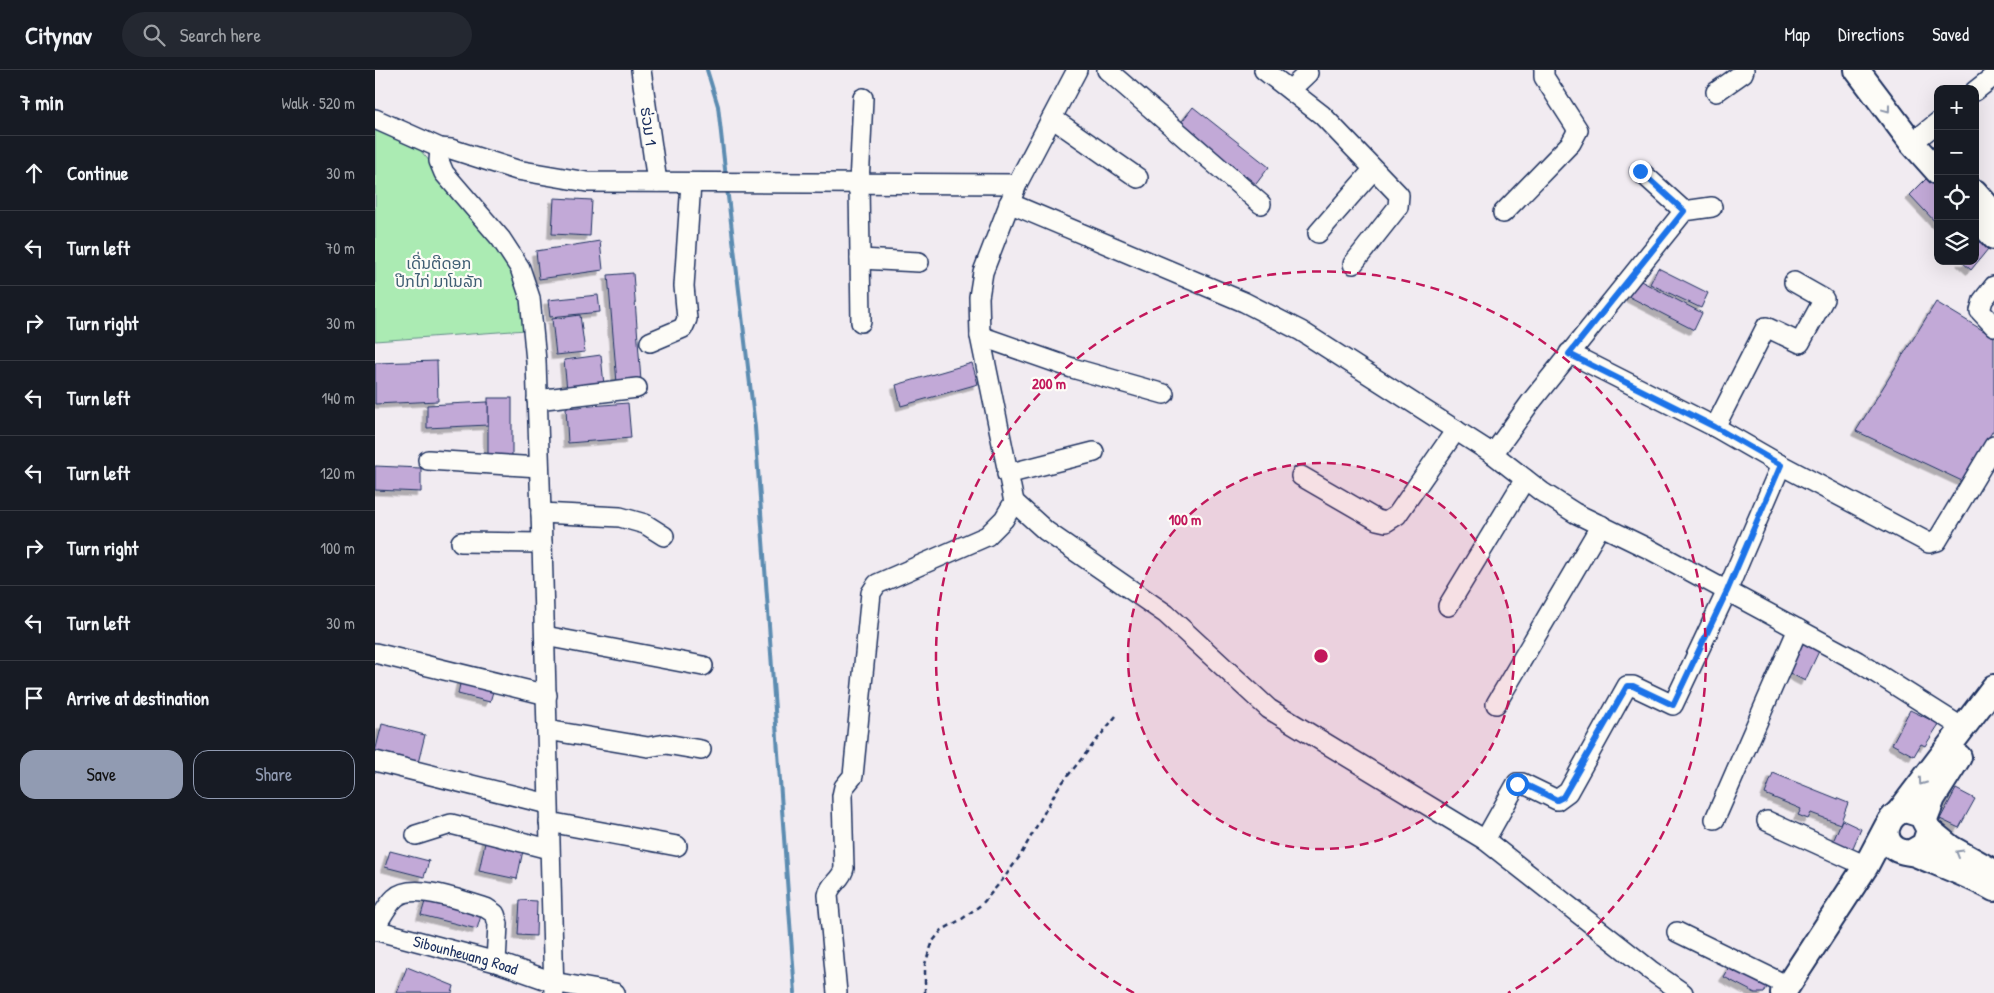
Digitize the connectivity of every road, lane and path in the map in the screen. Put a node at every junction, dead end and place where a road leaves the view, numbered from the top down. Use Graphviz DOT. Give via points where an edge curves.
graph roads {
  1 [pos="641,70"];
  2 [pos="1077,70"];
  3 [pos="1107,70"];
  4 [pos="1264,70"];
  5 [pos="1544,70"];
  6 [pos="1744,70"];
  7 [pos="1857,70"];
  8 [pos="1878,70"];
  9 [pos="1310,76"];
  10 [pos="1994,76"];
  11 [pos="1979,88"];
  12 [pos="1290,90"];
  13 [pos="1715,92"];
  14 [pos="863,98"];
  15 [pos="1052,118"];
  16 [pos="375,119"];
  17 [pos="1928,137"];
  18 [pos="440,148"];
  19 [pos="1934,158"];
  20 [pos="1373,170"];
  21 [pos="1640,171"];
  22 [pos="1138,178"];
  23 [pos="657,182"];
  24 [pos="698,183"];
  25 [pos="1017,184"];
  26 [pos="859,185"];
  27 [pos="1979,197"];
  28 [pos="1009,203"];
  29 [pos="1261,204"];
  30 [pos="1712,207"];
  31 [pos="1684,211"];
  32 [pos="1503,213"];
  33 [pos="1994,214"];
  34 [pos="1979,220"];
  35 [pos="1318,233"];
  36 [pos="1994,237"];
  37 [pos="860,259"];
  38 [pos="919,262"];
  39 [pos="1353,264"];
  40 [pos="1794,282"];
  41 [pos="1994,286"];
  42 [pos="861,322"];
  43 [pos="1994,326"];
  44 [pos="980,336"];
  45 [pos="650,342"];
  46 [pos="1569,354"];
  47 [pos="637,388"];
  48 [pos="1164,394"];
  49 [pos="537,400"];
  50 [pos="1715,427"];
  51 [pos="1456,430"];
  52 [pos="1994,446"];
  53 [pos="1094,452"];
  54 [pos="1493,454"];
  55 [pos="428,460"];
  56 [pos="1781,465"];
  57 [pos="539,467"];
  58 [pos="1007,474"];
  59 [pos="1301,476"];
  60 [pos="1525,479"];
  61 [pos="1014,502"];
  62 [pos="541,513"];
  63 [pos="1601,525"];
  64 [pos="664,536"];
  65 [pos="461,542"];
  66 [pos="542,543"];
  67 [pos="1727,591"];
  68 [pos="1448,606"];
  69 [pos="1798,629"];
  70 [pos="545,636"];
  71 [pos="375,653"];
  72 [pos="703,666"];
  73 [pos="1994,688"];
  74 [pos="547,695"];
  75 [pos="1496,704"];
  76 [pos="1994,712"];
  77 [pos="1116,716"];
  78 [pos="1963,728"];
  79 [pos="547,730"];
  80 [pos="701,750"];
  81 [pos="375,761"];
  82 [pos="548,813"];
  83 [pos="1715,819"];
  84 [pos="1893,819"];
  85 [pos="1767,821"];
  86 [pos="1927,824"];
  87 [pos="416,835"];
  88 [pos="1485,840"];
  89 [pos="677,846"];
  90 [pos="549,849"];
  91 [pos="1908,853"];
  92 [pos="1866,866"];
  93 [pos="1990,879"];
  94 [pos="375,929"];
  95 [pos="1677,932"];
  96 [pos="496,962"];
  97 [pos="554,988"];
  98 [pos="1791,991"];
  99 [pos="615,993"];
  100 [pos="837,993"];
  101 [pos="925,993"];
  102 [pos="1683,993"];
  1 -- 23 [label="street, ຮ່ວມ 1"];
  2 -- 15 [label="street"];
  3 -- 29 [label="street"];
  4 -- 12 [label="street"];
  5 -- 32 [label="street" via="1544,77 1578,130 1571,142"];
  6 -- 13 [label="street"];
  7 -- 17 [label="main road, one-way"];
  8 -- 17 [label="main road"];
  9 -- 12 [label="street"];
  10 -- 11 [label="street"];
  12 -- 20 [label="street" via="1322,115"];
  14 -- 26 [label="street"];
  15 -- 22 [label="street"];
  15 -- 25 [label="street"];
  16 -- 18 [label="street"];
  17 -- 19 [label="main road"];
  18 -- 23 [label="street" via="517,170 587,182"];
  18 -- 49 [label="street" via="439,161 445,173 501,239 520,268 530,298"];
  20 -- 35 [label="street"];
  20 -- 39 [label="street" via="1399,195 1398,207"];
  21 -- 31 [label="street"];
  23 -- 24 [label="street"];
  24 -- 26 [label="street"];
  24 -- 45 [label="street" via="685,286 687,320 683,328"];
  25 -- 26 [label="street"];
  25 -- 28 [label="street"];
  26 -- 37 [label="street"];
  27 -- 33 [label="main road"];
  28 -- 44 [label="street" via="983,272 979,297"];
  28 -- 51 [label="street" via="1244,302 1301,331"];
  30 -- 31 [label="street"];
  31 -- 46 [label="street"];
  34 -- 36 [label="main road"];
  37 -- 38 [label="street"];
  37 -- 42 [label="street"];
  40 -- 50 [label="street" via="1824,299 1800,343 1766,327"];
  41 -- 43 [label="street" via="1983,300 1980,311"];
  44 -- 48 [label="street" via="1072,368"];
  44 -- 58 [label="street"];
  46 -- 50 [label="street"];
  46 -- 54 [label="street"];
  47 -- 49 [label="street"];
  49 -- 57 [label="street"];
  50 -- 56 [label="street"];
  51 -- 54 [label="street"];
  51 -- 59 [label="street" via="1397,515 1386,522 1377,520"];
  52 -- 56 [label="street" via="1933,543"];
  53 -- 58 [label="street"];
  54 -- 60 [label="street"];
  55 -- 57 [label="street"];
  56 -- 67 [label="street"];
  57 -- 62 [label="street"];
  58 -- 61 [label="street"];
  60 -- 63 [label="street" via="1575,513"];
  60 -- 68 [label="street"];
  61 -- 88 [label="street" via="1045,531 1136,591 1201,644 1269,708"];
  61 -- 100 [label="street" via="1004,519 987,536 877,584 871,593 853,776 844,787 842,796 844,868 828,895"];
  62 -- 64 [label="street" via="620,516 645,524"];
  62 -- 66 [label="street"];
  63 -- 67 [label="street"];
  63 -- 75 [label="street"];
  65 -- 66 [label="street"];
  66 -- 70 [label="street"];
  67 -- 69 [label="street"];
  67 -- 88 [label="street" via="1673,705 1627,686 1568,792 1557,800 1522,783 1517,784"];
  69 -- 78 [label="street" via="1857,661"];
  69 -- 83 [label="street"];
  70 -- 72 [label="street"];
  70 -- 74 [label="street"];
  71 -- 74 [label="street"];
  73 -- 78 [label="main road"];
  74 -- 79 [label="street"];
  76 -- 86 [label="main road" via="1949,770 1933,798"];
  77 -- 101 [label="path" via="1058,788 1004,878 982,904 942,930 933,941 925,964"];
  78 -- 84 [label="main road, one-way"];
  79 -- 80 [label="street" via="647,746 666,744"];
  79 -- 82 [label="street"];
  81 -- 82 [label="street"];
  82 -- 89 [label="street"];
  82 -- 90 [label="street"];
  84 -- 86 [label="main road" via="1911,810"];
  84 -- 91 [label="main road" via="1890,842"];
  84 -- 92 [label="main road"];
  85 -- 92 [label="street"];
  86 -- 91 [label="main road" via="1924,845"];
  93 -- 86 [label="main road, one-way"];
  87 -- 90 [label="street" via="451,824"];
  88 -- 102 [label="street"];
  90 -- 97 [label="street"];
  91 -- 93 [label="main road"];
  91 -- 98 [label="main road" via="1887,863"];
  92 -- 98 [label="main road"];
  94 -- 96 [label="street, Sibounheuang Road"];
  94 -- 96 [label="street" via="396,897 425,891 486,908 495,914 498,924"];
  95 -- 98 [label="street"];
  96 -- 97 [label="street, Sibounheuang Road"];
  97 -- 99 [label="street, Sibounheuang Road"];
}
